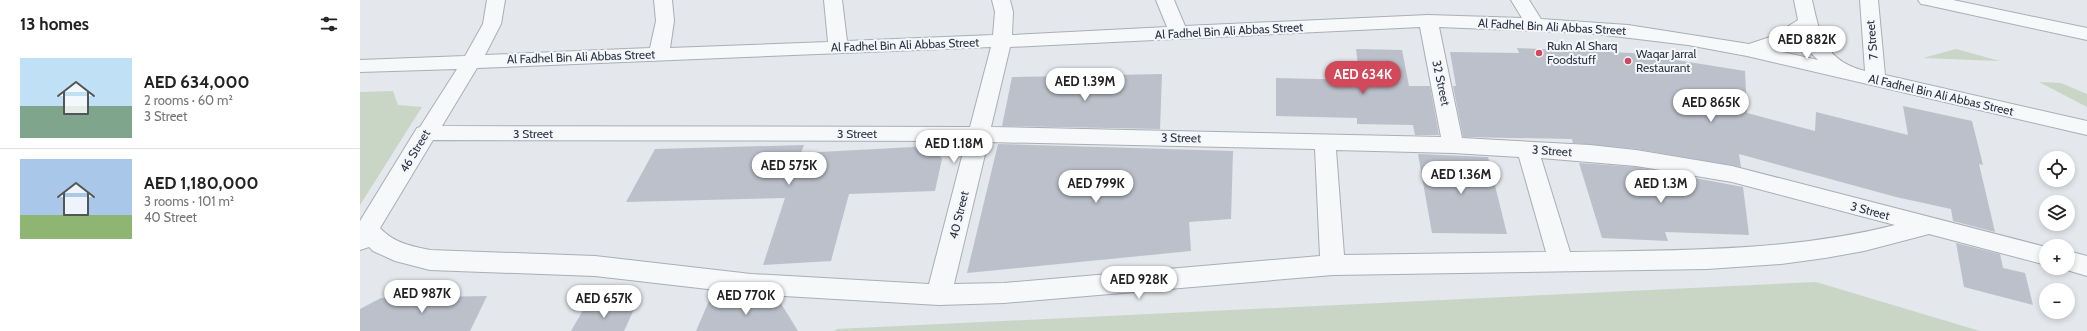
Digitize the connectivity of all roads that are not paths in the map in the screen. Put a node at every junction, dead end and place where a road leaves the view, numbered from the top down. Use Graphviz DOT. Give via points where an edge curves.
graph roads {
  1 [pos="496,0"];
  2 [pos="663,0"];
  3 [pos="833,0"];
  4 [pos="1001,0"];
  5 [pos="1165,0"];
  6 [pos="1520,0"];
  7 [pos="1869,0"];
  8 [pos="1928,0"];
  9 [pos="1804,1"];
  10 [pos="1968,5"];
  11 [pos="1428,22"];
  12 [pos="1535,24"];
  13 [pos="1806,24"];
  14 [pos="1179,34"];
  15 [pos="2087,34"];
  16 [pos="1002,41"];
  17 [pos="838,47"];
  18 [pos="1747,50"];
  19 [pos="659,54"];
  20 [pos="471,61"];
  21 [pos="360,66"];
  22 [pos="1843,73"];
  23 [pos="1876,81"];
  24 [pos="2087,128"];
  25 [pos="425,134"];
  26 [pos="979,134"];
  27 [pos="1325,142"];
  28 [pos="1454,145"];
  29 [pos="1528,149"];
  30 [pos="1928,226"];
  31 [pos="363,235"];
  32 [pos="2039,254"];
  33 [pos="1560,260"];
  34 [pos="2075,263"];
  35 [pos="1333,265"];
  36 [pos="2087,266"];
  37 [pos="939,294"];
  1 -- 20 [label="street, 46 Street" via="492,24"];
  2 -- 19 [label="street" via="665,21"];
  3 -- 17 [label="street"];
  4 -- 16 [label="street, 40 Street" via="1004,12"];
  5 -- 14 [label="street"];
  6 -- 12 [label="street"];
  7 -- 23 [label="street, 7 Street"];
  8 -- 10 [label="street"];
  9 -- 13 [label="street"];
  10 -- 15 [label="street"];
  11 -- 12 [label="street, Al Fadhel Bin Ali Abbas Street"];
  11 -- 14 [label="street, Al Fadhel Bin Ali Abbas Street"];
  11 -- 28 [label="street, 32 Street"];
  12 -- 18 [label="street, Al Fadhel Bin Ali Abbas Street" via="1640,32"];
  13 -- 18 [label="street" via="1783,41"];
  13 -- 22 [label="street" via="1817,48"];
  14 -- 16 [label="street, Al Fadhel Bin Ali Abbas Street"];
  16 -- 17 [label="street, Al Fadhel Bin Ali Abbas Street"];
  16 -- 26 [label="street, 40 Street"];
  17 -- 19 [label="street, Al Fadhel Bin Ali Abbas Street"];
  18 -- 22 [label="street, Al Fadhel Bin Ali Abbas Street"];
  19 -- 20 [label="street, Al Fadhel Bin Ali Abbas Street"];
  20 -- 21 [label="street, Al Fadhel Bin Ali Abbas Street"];
  20 -- 25 [label="street, 46 Street"];
  22 -- 23 [label="street, Al Fadhel Bin Ali Abbas Street"];
  23 -- 24 [label="street, Al Fadhel Bin Ali Abbas Street"];
  25 -- 26 [label="street, 3 Street"];
  25 -- 31 [label="street, 46 Street"];
  26 -- 27 [label="street, 3 Street"];
  26 -- 37 [label="street, 40 Street"];
  27 -- 28 [label="street, 3 Street"];
  27 -- 35 [label="street"];
  28 -- 29 [label="street, 3 Street"];
  29 -- 30 [label="street, 3 Street" via="1636,158 1732,174"];
  29 -- 33 [label="street"];
  30 -- 32 [label="street, 3 Street"];
  30 -- 33 [label="street" via="1832,248 1767,256"];
  31 -- 37 [label="street" via="403,254 430,260 595,266 751,284"];
  33 -- 35 [label="street"];
  34 -- 36 [label="street"];
  35 -- 37 [label="street" via="1004,293"];
}
